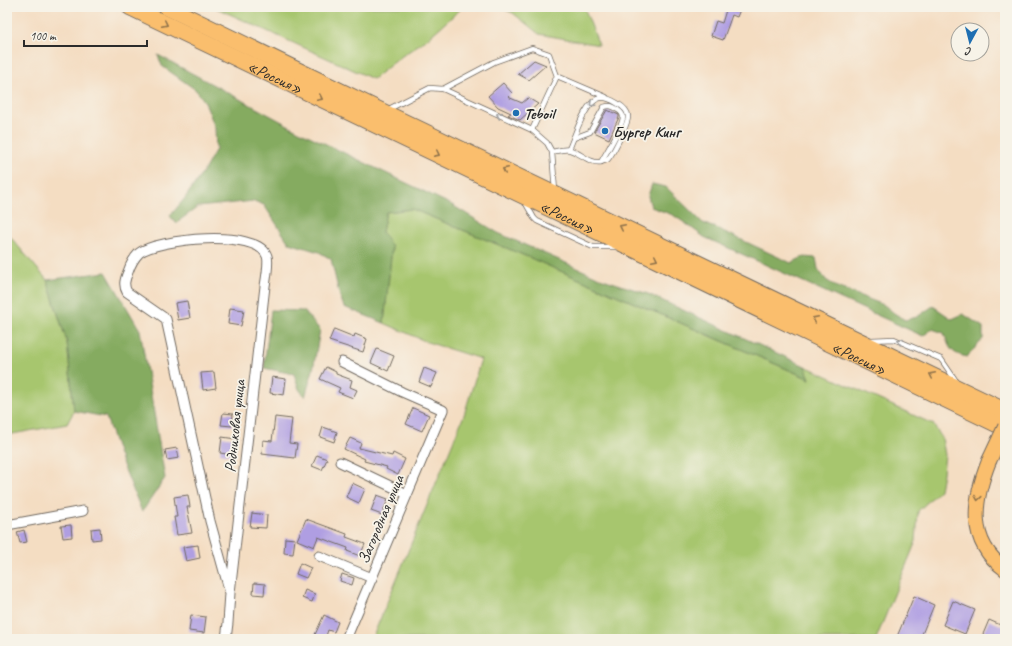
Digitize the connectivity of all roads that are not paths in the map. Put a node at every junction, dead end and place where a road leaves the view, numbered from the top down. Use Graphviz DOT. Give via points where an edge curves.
graph roads {
  1 [pos="130,7"];
  2 [pos="167,7"];
  3 [pos="557,76"];
  4 [pos="443,89"];
  5 [pos="608,98"];
  6 [pos="383,112"];
  7 [pos="532,130"];
  8 [pos="574,138"];
  9 [pos="570,149"];
  10 [pos="552,152"];
  11 [pos="601,162"];
  12 [pos="555,194"];
  13 [pos="342,362"];
  14 [pos="1005,411"];
  15 [pos="1005,427"];
  16 [pos="340,462"];
  17 [pos="407,494"];
  18 [pos="83,511"];
  19 [pos="7,525"];
  20 [pos="318,556"];
  21 [pos="1005,569"];
  22 [pos="372,578"];
  23 [pos="230,593"];
  24 [pos="226,639"];
  25 [pos="346,639"];
  1 -- 15 [label="highway, «Россия», one-way"];
  2 -- 6 [label="highway, «Россия»"];
  3 -- 4 [label="lane" via="549,54 532,48 494,62"];
  3 -- 5 [label="lane"];
  3 -- 7 [label="lane"];
  4 -- 6 [label="lane" via="430,88"];
  7 -- 4 [label="lane, one-way"];
  5 -- 8 [label="lane, one-way" via="599,98 586,110"];
  5 -- 11 [label="lane" via="625,108 629,115 611,155"];
  12 -- 6 [label="highway, «Россия», one-way"];
  7 -- 10 [label="lane" via="547,143"];
  8 -- 9 [label="lane"];
  8 -- 11 [label="lane" via="590,132 604,107 609,105 621,112 621,125"];
  9 -- 10 [label="lane"];
  9 -- 11 [label="lane" via="592,161"];
  10 -- 12 [label="lane"];
  14 -- 12 [label="highway, «Россия», one-way"];
  13 -- 17 [label="street, Загородная улица" via="443,410"];
  15 -- 21 [label="main road, one-way, bridge" via="982,478 976,521 987,549"];
  16 -- 17 [label="street"];
  17 -- 22 [label="street, Загородная улица"];
  18 -- 19 [label="street"];
  20 -- 22 [label="street"];
  22 -- 25 [label="street, Загородная улица"];
  23 -- 23 [label="street, Родниковая улица" via="210,521 166,319 127,292 124,285 138,254 159,245 206,238 252,243 267,256"];
  23 -- 24 [label="street, Родниковая улица"];
}
